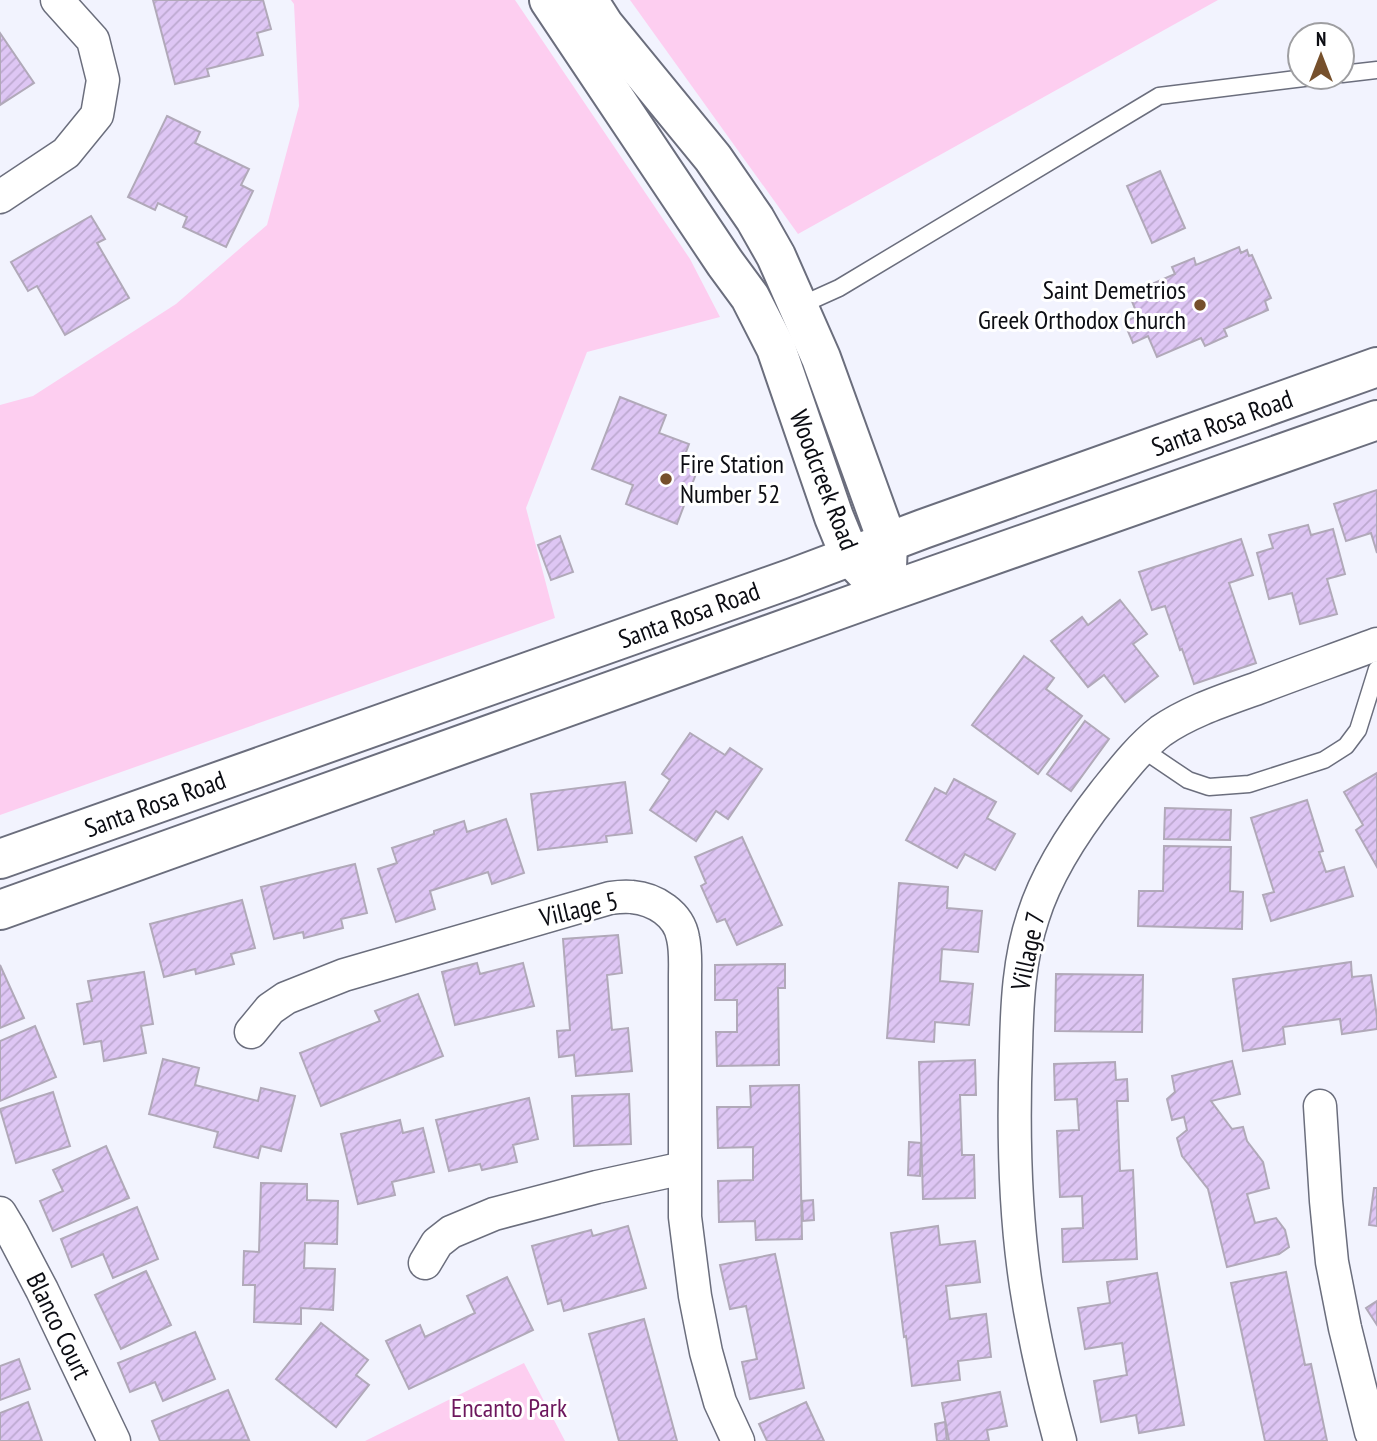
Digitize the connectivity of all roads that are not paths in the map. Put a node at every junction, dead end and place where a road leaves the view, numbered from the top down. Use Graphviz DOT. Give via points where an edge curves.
graph roads {
  1 [pos="58,0"];
  2 [pos="549,0"];
  3 [pos="588,0"];
  4 [pos="1377,70"];
  5 [pos="1356,72"];
  6 [pos="1286,80"];
  7 [pos="0,197"];
  8 [pos="799,306"];
  9 [pos="1377,368"];
  10 [pos="1377,420"];
  11 [pos="888,543"];
  12 [pos="850,556"];
  13 [pos="885,593"];
  14 [pos="1377,644"];
  15 [pos="1377,669"];
  16 [pos="1142,750"];
  17 [pos="0,859"];
  18 [pos="0,910"];
  19 [pos="251,1031"];
  20 [pos="1320,1106"];
  21 [pos="684,1168"];
  22 [pos="0,1213"];
  23 [pos="425,1263"];
  24 [pos="114,1441"];
  25 [pos="738,1441"];
  26 [pos="1060,1441"];
  27 [pos="1375,1441"];
  1 -- 7 [label="street" via="93,40 103,80 97,115 66,153"];
  2 -- 12 [label="main road, Woodcreek Road" via="750,297 776,348"];
  3 -- 8 [label="main road, Woodcreek Road" via="713,158 765,237"];
  4 -- 5 [label="lane"];
  6 -- 8 [label="lane" via="1159,96 839,288"];
  8 -- 11 [label="main road, Woodcreek Road"];
  9 -- 11 [label="main road, Santa Rosa Road"];
  10 -- 13 [label="main road, Santa Rosa Road"];
  11 -- 12 [label="main road, Santa Rosa Road"];
  11 -- 13 [label="main road, Woodcreek Road"];
  12 -- 13 [label="main road, Woodcreek Road"];
  12 -- 17 [label="main road, Santa Rosa Road"];
  13 -- 18 [label="main road, Santa Rosa Road"];
  14 -- 16 [label="street, Village 7" via="1209,705 1160,732"];
  15 -- 16 [label="lane" via="1358,730 1346,746 1324,760 1249,784 1209,787 1188,780"];
  16 -- 26 [label="street, Village 7" via="1097,802 1057,862 1033,915 1017,1000 1014,1094 1020,1240"];
  19 -- 21 [label="street, Village 5" via="286,998 344,975 610,898 654,902 668,912 683,938"];
  20 -- 27 [label="street" via="1336,1284"];
  21 -- 23 [label="street" via="494,1214 451,1232 437,1243"];
  21 -- 25 [label="street, Village 5" via="685,1217 706,1352 720,1402"];
  22 -- 24 [label="street, Blanco Court"];
}
